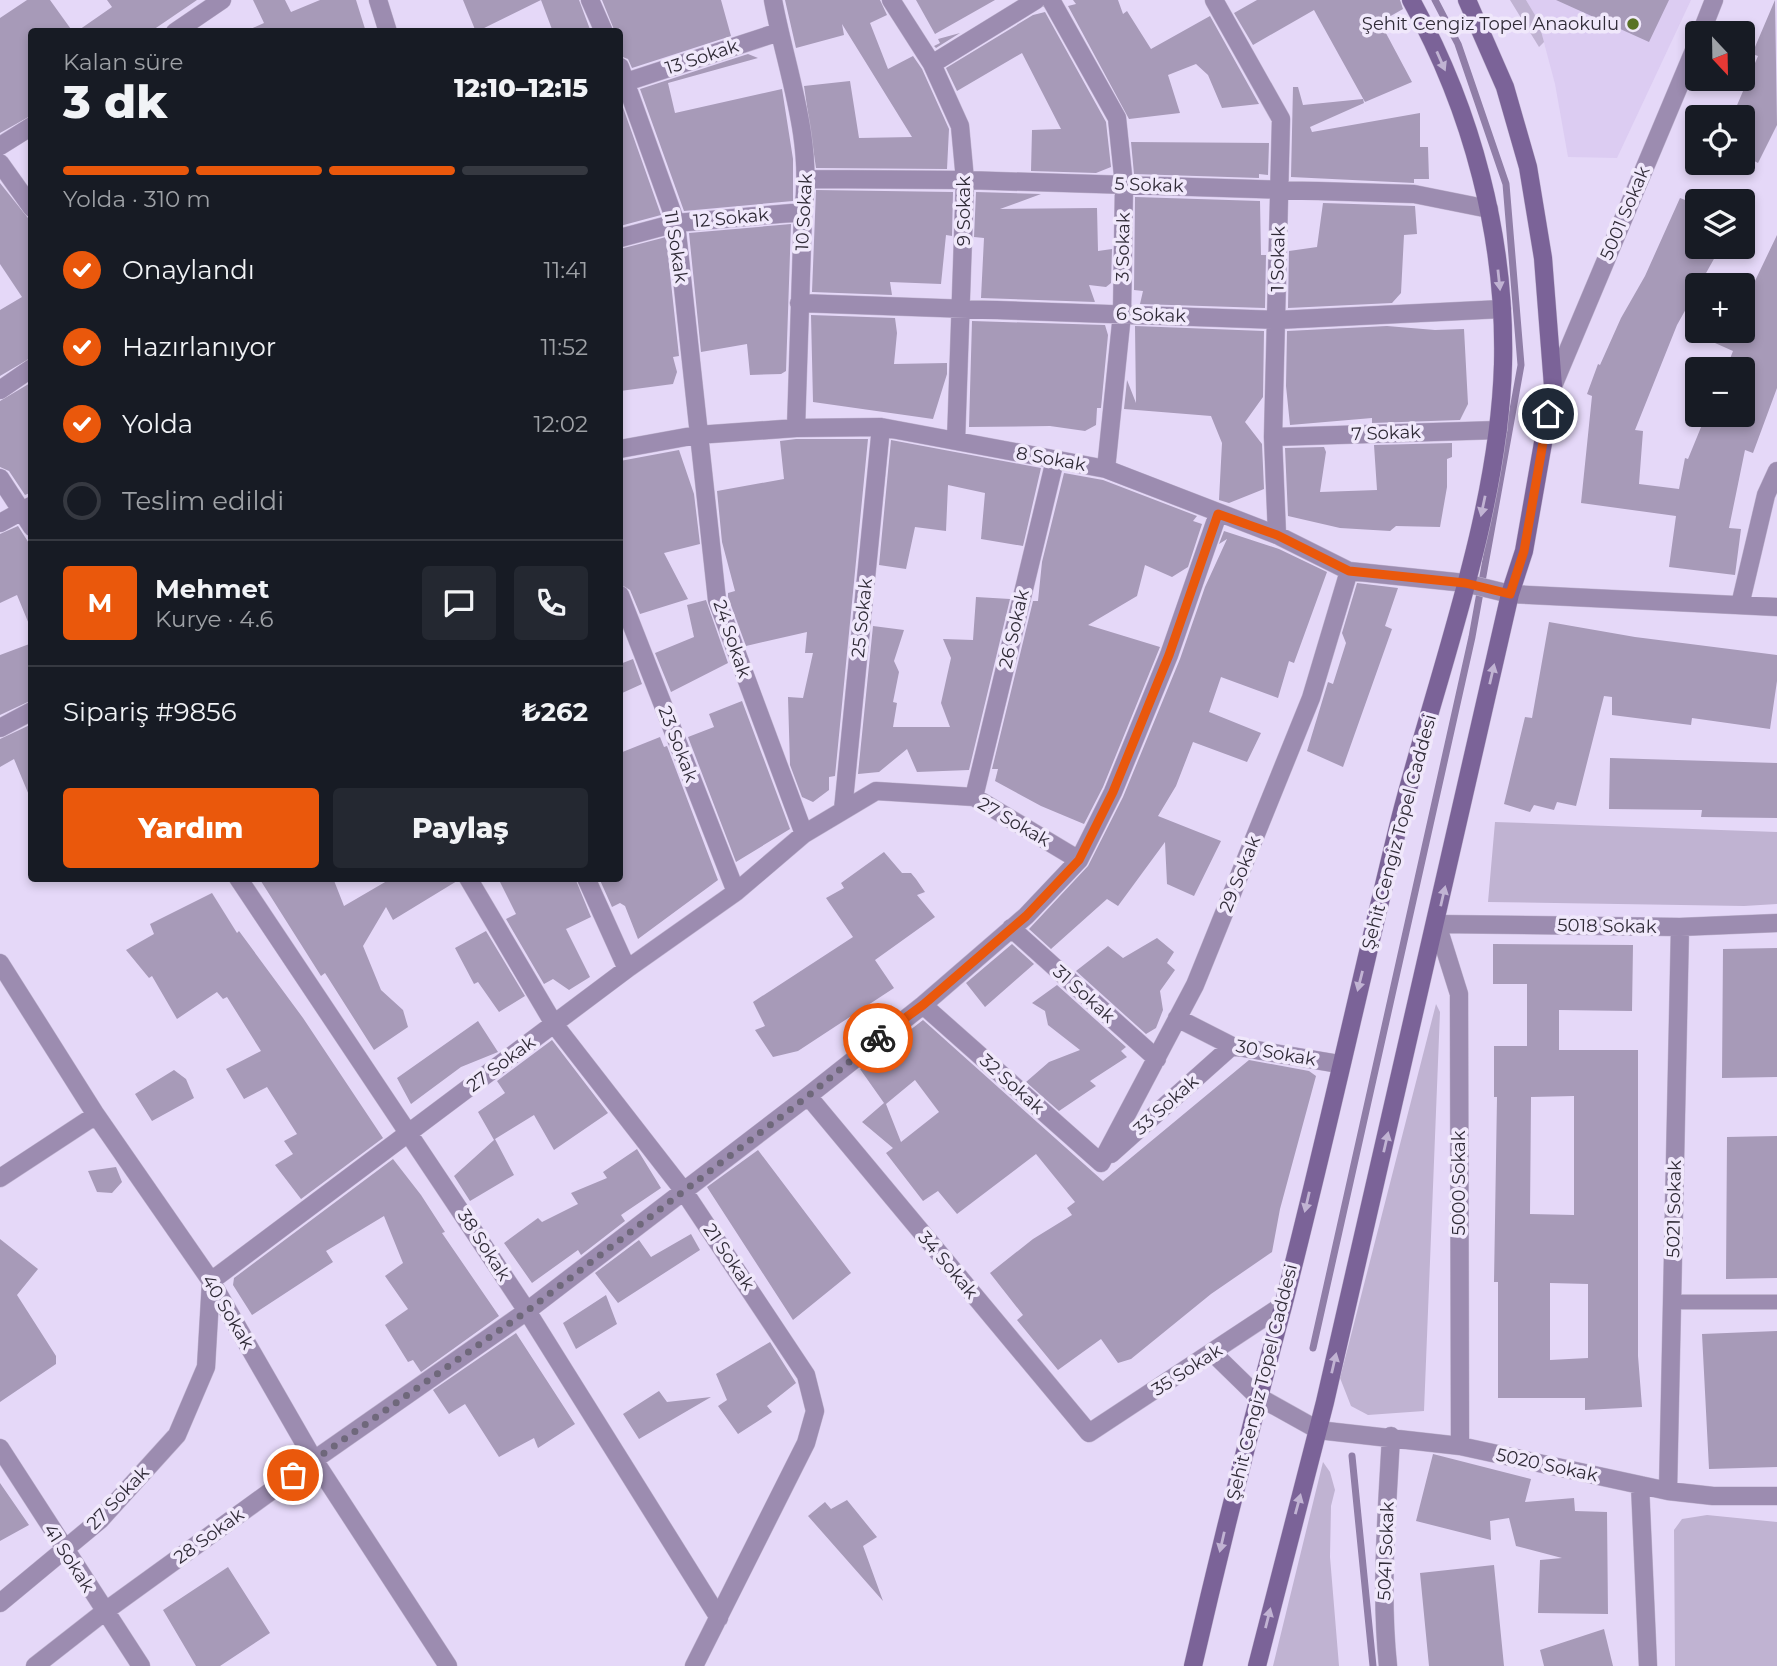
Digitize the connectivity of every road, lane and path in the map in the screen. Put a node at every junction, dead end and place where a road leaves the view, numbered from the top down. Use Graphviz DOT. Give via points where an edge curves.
graph roads {
  1 [pos="222,0"];
  2 [pos="590,0"];
  3 [pos="773,0"];
  4 [pos="891,0"];
  5 [pos="1036,0"];
  6 [pos="1051,0"];
  7 [pos="1214,0"];
  8 [pos="1412,0"];
  9 [pos="1467,0"];
  10 [pos="1714,0"];
  11 [pos="382,1"];
  12 [pos="201,14"];
  13 [pos="1706,21"];
  14 [pos="181,28"];
  15 [pos="208,28"];
  16 [pos="387,28"];
  17 [pos="602,28"];
  18 [pos="779,32"];
  19 [pos="932,64"];
  20 [pos="1685,72"];
  21 [pos="623,74"];
  22 [pos="28,128"];
  23 [pos="0,146"];
  24 [pos="0,163"];
  25 [pos="808,179"];
  26 [pos="965,180"];
  27 [pos="1124,185"];
  28 [pos="1280,189"];
  29 [pos="28,202"];
  30 [pos="1489,209"];
  31 [pos="803,212"];
  32 [pos="676,222"];
  33 [pos="623,237"];
  34 [pos="799,303"];
  35 [pos="963,308"];
  36 [pos="1502,309"];
  37 [pos="1122,314"];
  38 [pos="1277,320"];
  39 [pos="28,371"];
  40 [pos="1553,386"];
  41 [pos="0,390"];
  42 [pos="881,427"];
  43 [pos="796,428"];
  44 [pos="1498,430"];
  45 [pos="697,435"];
  46 [pos="1273,437"];
  47 [pos="956,441"];
  48 [pos="623,448"];
  49 [pos="1055,460"];
  50 [pos="1106,469"];
  51 [pos="1777,471"];
  52 [pos="0,478"];
  53 [pos="27,508"];
  54 [pos="1218,514"];
  55 [pos="0,523"];
  56 [pos="1277,535"];
  57 [pos="1349,571"];
  58 [pos="1465,583"];
  59 [pos="1510,594"];
  60 [pos="623,603"];
  61 [pos="1740,605"];
  62 [pos="1777,607"];
  63 [pos="28,713"];
  64 [pos="0,729"];
  65 [pos="974,797"];
  66 [pos="843,810"];
  67 [pos="804,834"];
  68 [pos="1079,860"];
  69 [pos="241,882"];
  70 [pos="470,882"];
  71 [pos="588,882"];
  72 [pos="736,892"];
  73 [pos="1777,923"];
  74 [pos="1437,924"];
  75 [pos="1679,927"];
  76 [pos="1012,928"];
  77 [pos="0,962"];
  78 [pos="627,970"];
  79 [pos="923,1005"];
  80 [pos="1177,1018"];
  81 [pos="554,1024"];
  82 [pos="1231,1046"];
  83 [pos="1157,1059"];
  84 [pos="1339,1064"];
  85 [pos="808,1096"];
  86 [pos="96,1115"];
  87 [pos="411,1132"];
  88 [pos="1101,1163"];
  89 [pos="0,1178"];
  90 [pos="683,1189"];
  91 [pos="211,1281"];
  92 [pos="1672,1302"];
  93 [pos="1777,1302"];
  94 [pos="1283,1305"];
  95 [pos="527,1311"];
  96 [pos="1213,1353"];
  97 [pos="1257,1396"];
  98 [pos="1318,1430"];
  99 [pos="1089,1433"];
  100 [pos="1391,1436"];
  101 [pos="1460,1446"];
  102 [pos="0,1448"];
  103 [pos="314,1460"];
  104 [pos="1640,1485"];
  105 [pos="1668,1491"];
  106 [pos="1777,1496"];
  107 [pos="64,1549"];
  108 [pos="0,1603"];
  109 [pos="104,1612"];
  110 [pos="719,1618"];
  111 [pos="36,1666"];
  112 [pos="141,1666"];
  113 [pos="447,1666"];
  114 [pos="694,1666"];
  115 [pos="1193,1666"];
  116 [pos="1256,1666"];
  117 [pos="1388,1666"];
  118 [pos="1648,1666"];
  1 -- 12 [label="street"];
  2 -- 17 [label="street"];
  3 -- 18 [label="street, 10 Sokak"];
  4 -- 19 [label="street, 9 Sokak"];
  5 -- 19 [label="street"];
  6 -- 27 [label="street, 3 Sokak" via="1117,117"];
  7 -- 28 [label="street, 1 Sokak" via="1281,119"];
  8 -- 30 [label="main road, Şehit Cengiz Topel Caddesi, one-way" via="1459,102"];
  9 -- 40 [label="main road" via="1505,87 1528,167 1543,258"];
  10 -- 13 [label="street"];
  11 -- 16 [label="street"];
  12 -- 14 [label="street"];
  12 -- 15 [label="street"];
  18 -- 21 [label="street, 13 Sokak"];
  18 -- 25 [label="street, 10 Sokak" via="799,107"];
  19 -- 26 [label="street, 9 Sokak" via="960,126"];
  20 -- 40 [label="street, 5001 Sokak"];
  21 -- 32 [label="street, 11 Sokak"];
  22 -- 23 [label="street"];
  24 -- 29 [label="street"];
  25 -- 26 [label="street, 5 Sokak"];
  25 -- 31 [label="street, 10 Sokak"];
  26 -- 27 [label="street, 5 Sokak"];
  26 -- 35 [label="street, 9 Sokak"];
  27 -- 28 [label="street, 5 Sokak"];
  27 -- 37 [label="street, 3 Sokak"];
  28 -- 30 [label="street, 5 Sokak" via="1414,194"];
  28 -- 38 [label="street, 1 Sokak"];
  30 -- 36 [label="main road, Şehit Cengiz Topel Caddesi, one-way"];
  31 -- 32 [label="street, 12 Sokak"];
  31 -- 34 [label="street, 10 Sokak"];
  32 -- 33 [label="street, 12 Sokak"];
  32 -- 45 [label="street, 11 Sokak"];
  34 -- 35 [label="street, 6 Sokak"];
  34 -- 43 [label="street, 10 Sokak"];
  35 -- 37 [label="street, 6 Sokak"];
  35 -- 47 [label="street, 9 Sokak"];
  36 -- 38 [label="street, 6 Sokak"];
  36 -- 44 [label="main road, Şehit Cengiz Topel Caddesi"];
  37 -- 38 [label="street, 6 Sokak"];
  37 -- 50 [label="street, 3 Sokak"];
  38 -- 46 [label="street, 1 Sokak"];
  39 -- 41 [label="street"];
  40 -- 59 [label="main road" via="1524,551"];
  42 -- 43 [label="street, 8 Sokak"];
  42 -- 47 [label="street, 8 Sokak"];
  42 -- 66 [label="street, 25 Sokak"];
  43 -- 45 [label="street, 8 Sokak"];
  44 -- 46 [label="street, 7 Sokak"];
  44 -- 58 [label="main road, Şehit Cengiz Topel Caddesi, one-way"];
  45 -- 48 [label="street, 8 Sokak"];
  45 -- 67 [label="street, 24 Sokak" via="716,600"];
  46 -- 56 [label="street, 1 Sokak"];
  47 -- 49 [label="street, 8 Sokak"];
  49 -- 50 [label="street, 8 Sokak"];
  49 -- 65 [label="street, 26 Sokak"];
  50 -- 54 [label="street, 8 Sokak"];
  51 -- 61 [label="street" via="1766,495"];
  52 -- 53 [label="street"];
  53 -- 55 [label="street"];
  54 -- 56 [label="street, 8 Sokak"];
  54 -- 68 [label="street, 28 Sokak" via="1169,655 1113,792"];
  56 -- 57 [label="street, 8 Sokak"];
  57 -- 58 [label="street, 8 Sokak"];
  57 -- 80 [label="street, 29 Sokak" via="1311,698 1195,985"];
  58 -- 59 [label="street, 8 Sokak"];
  58 -- 84 [label="main road, Şehit Cengiz Topel Caddesi, one-way"];
  59 -- 61 [label="street, 8 Sokak"];
  74 -- 59 [label="main road, one-way"];
  60 -- 72 [label="street, 23 Sokak"];
  61 -- 62 [label="street, 8 Sokak"];
  63 -- 64 [label="street"];
  65 -- 66 [label="street, 27 Sokak" via="876,791"];
  65 -- 68 [label="street, 27 Sokak"];
  66 -- 67 [label="street, 27 Sokak"];
  67 -- 72 [label="street, 27 Sokak"];
  68 -- 76 [label="street, 28 Sokak"];
  69 -- 87 [label="street, 38 Sokak"];
  70 -- 81 [label="street, 21 Sokak"];
  71 -- 78 [label="street"];
  72 -- 78 [label="street, 27 Sokak"];
  73 -- 75 [label="street, 5018 Sokak"];
  74 -- 75 [label="street, 5018 Sokak"];
  98 -- 74 [label="main road, one-way"];
  74 -- 101 [label="street, 5000 Sokak" via="1459,994"];
  75 -- 92 [label="street, 5021 Sokak"];
  76 -- 79 [label="street, 28 Sokak"];
  76 -- 83 [label="street, 31 Sokak"];
  77 -- 86 [label="street, 40 Sokak"];
  78 -- 81 [label="street, 27 Sokak"];
  79 -- 85 [label="street, 28 Sokak"];
  79 -- 88 [label="street, 32 Sokak"];
  80 -- 82 [label="street, 30 Sokak"];
  80 -- 83 [label="street, 29 Sokak"];
  81 -- 87 [label="street, 27 Sokak"];
  81 -- 90 [label="street, 21 Sokak"];
  82 -- 84 [label="street, 30 Sokak"];
  82 -- 88 [label="street, 33 Sokak"];
  83 -- 88 [label="street, 29 Sokak"];
  84 -- 94 [label="main road, Şehit Cengiz Topel Caddesi, one-way"];
  85 -- 90 [label="street, 28 Sokak"];
  85 -- 99 [label="street, 34 Sokak"];
  86 -- 89 [label="street"];
  86 -- 91 [label="street, 40 Sokak"];
  87 -- 91 [label="street, 27 Sokak"];
  87 -- 95 [label="street, 38 Sokak"];
  90 -- 95 [label="street, 28 Sokak"];
  90 -- 110 [label="street, 21 Sokak" via="806,1374 814,1411 806,1443"];
  91 -- 103 [label="street, 40 Sokak"];
  91 -- 107 [label="street, 27 Sokak" via="206,1367 177,1435 100,1520"];
  92 -- 93 [label="lane"];
  92 -- 105 [label="street, 5021 Sokak"];
  94 -- 96 [label="street, 35 Sokak"];
  94 -- 97 [label="main road, Şehit Cengiz Topel Caddesi"];
  95 -- 103 [label="street, 28 Sokak"];
  95 -- 110 [label="street, 38 Sokak"];
  96 -- 97 [label="street"];
  96 -- 99 [label="street, 35 Sokak"];
  97 -- 98 [label="street"];
  97 -- 115 [label="main road, Şehit Cengiz Topel Caddesi, one-way"];
  98 -- 100 [label="street, 5020 Sokak"];
  116 -- 98 [label="main road, one-way"];
  100 -- 101 [label="street, 5020 Sokak"];
  100 -- 117 [label="street, 5041 Sokak" via="1384,1628"];
  101 -- 104 [label="street, 5020 Sokak"];
  102 -- 107 [label="street, 41 Sokak"];
  103 -- 109 [label="street, 28 Sokak"];
  103 -- 113 [label="street, 40 Sokak"];
  104 -- 105 [label="street, 5020 Sokak"];
  104 -- 118 [label="street"];
  105 -- 106 [label="street, 5020 Sokak"];
  107 -- 108 [label="street, 27 Sokak"];
  107 -- 109 [label="street, 41 Sokak"];
  109 -- 111 [label="street, 28 Sokak"];
  109 -- 112 [label="street, 41 Sokak"];
  110 -- 114 [label="street, 21 Sokak"];
}
